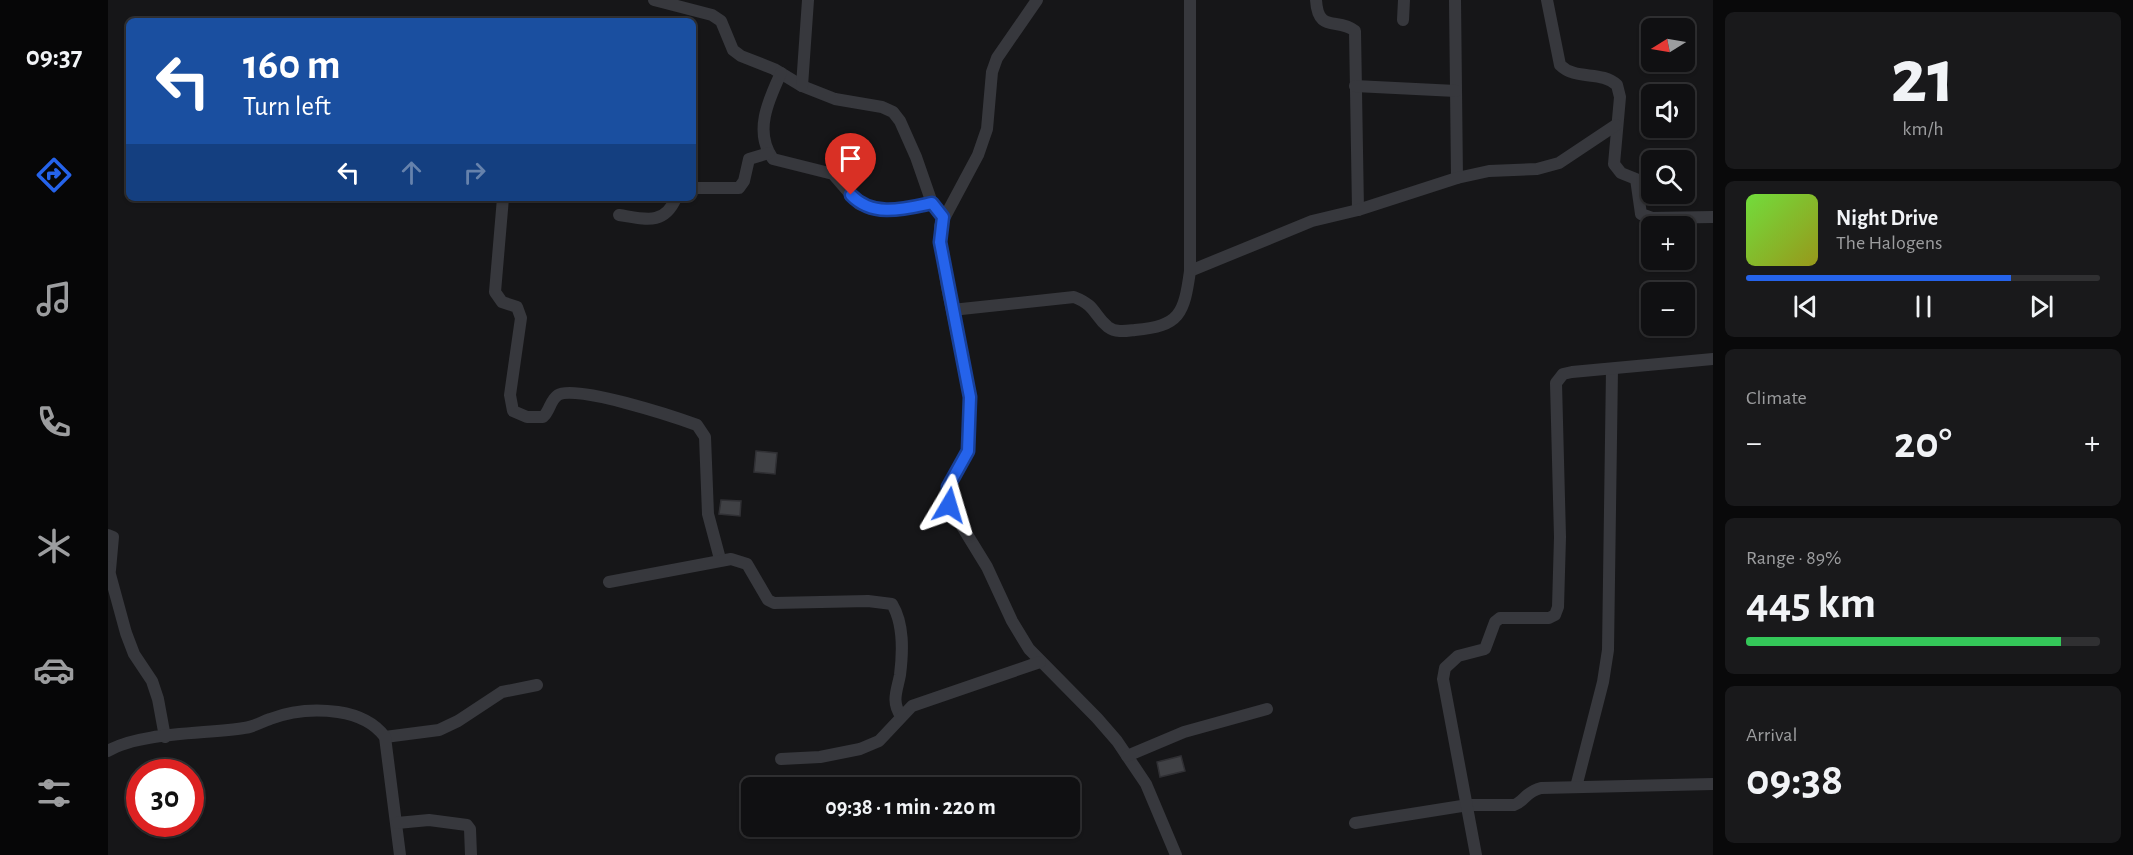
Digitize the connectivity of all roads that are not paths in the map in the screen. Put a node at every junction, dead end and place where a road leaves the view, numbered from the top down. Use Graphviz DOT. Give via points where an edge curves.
graph roads {
  1 [pos="655,0"];
  2 [pos="808,0"];
  3 [pos="1037,0"];
  4 [pos="1190,0"];
  5 [pos="1316,0"];
  6 [pos="1404,0"];
  7 [pos="1455,0"];
  8 [pos="1547,0"];
  9 [pos="1403,20"];
  10 [pos="781,73"];
  11 [pos="802,86"];
  12 [pos="1355,86"];
  13 [pos="1456,91"];
  14 [pos="1616,125"];
  15 [pos="769,153"];
  16 [pos="1457,178"];
  17 [pos="696,188"];
  18 [pos="503,201"];
  19 [pos="674,201"];
  20 [pos="932,203"];
  21 [pos="1358,210"];
  22 [pos="619,214"];
  23 [pos="943,217"];
  24 [pos="1713,217"];
  25 [pos="1190,272"];
  26 [pos="952,310"];
  27 [pos="1713,359"];
  28 [pos="1612,369"];
  29 [pos="108,535"];
  30 [pos="720,559"];
  31 [pos="109,568"];
  32 [pos="609,582"];
  33 [pos="1040,662"];
  34 [pos="537,685"];
  35 [pos="1267,709"];
  36 [pos="901,716"];
  37 [pos="165,737"];
  38 [pos="385,737"];
  39 [pos="108,751"];
  40 [pos="1127,756"];
  41 [pos="781,759"];
  42 [pos="1713,784"];
  43 [pos="1576,787"];
  44 [pos="1468,806"];
  45 [pos="397,823"];
  46 [pos="1354,823"];
  47 [pos="400,855"];
  48 [pos="471,855"];
  49 [pos="1176,855"];
  50 [pos="1476,855"];
  1 -- 10 [label="street" via="712,15 721,21 733,50"];
  2 -- 11 [label="street"];
  3 -- 23 [label="street" via="998,58 992,72 987,129 978,155"];
  4 -- 25 [label="street"];
  5 -- 12 [label="street" via="1325,22 1355,31"];
  6 -- 9 [label="street"];
  7 -- 13 [label="street"];
  8 -- 14 [label="street" via="1560,65 1617,85 1620,97"];
  10 -- 11 [label="street"];
  10 -- 15 [label="street" via="765,114"];
  11 -- 20 [label="street" via="835,99 893,112 916,157"];
  12 -- 13 [label="street"];
  12 -- 21 [label="street"];
  13 -- 16 [label="street"];
  14 -- 16 [label="street" via="1559,164"];
  14 -- 24 [label="street" via="1614,164 1621,173 1636,179 1641,214 1652,218"];
  15 -- 17 [label="street" via="749,159 739,188"];
  15 -- 20 [label="street" via="780,163 833,174 859,204 868,207 893,211"];
  16 -- 21 [label="street"];
  18 -- 30 [label="street" via="495,292 502,302 517,307 521,318 510,395 513,411 543,417 555,398 568,391 592,394 697,425 705,438 708,514"];
  19 -- 22 [label="street" via="666,214 656,218"];
  20 -- 23 [label="street"];
  21 -- 25 [label="street" via="1312,221"];
  23 -- 26 [label="street" via="940,242"];
  25 -- 26 [label="street" via="1177,318 1167,326 1120,331 1108,327 1089,303 1074,297"];
  26 -- 33 [label="street" via="967,377 970,426 968,451 948,487 949,505 987,567 1012,621"];
  27 -- 28 [label="street"];
  28 -- 43 [label="street" via="1608,650"];
  28 -- 44 [label="street" via="1572,372 1556,382 1560,537 1555,615 1500,618 1485,649 1458,656 1445,668 1443,679"];
  29 -- 31 [label="street" via="114,543"];
  30 -- 32 [label="street"];
  30 -- 36 [label="street" via="747,564 768,600 774,603 892,604 901,625 901,666 894,704"];
  31 -- 37 [label="street" via="126,633 158,699"];
  33 -- 36 [label="street" via="912,706"];
  33 -- 40 [label="street" via="1077,696"];
  34 -- 38 [label="street" via="502,692 439,730"];
  35 -- 40 [label="street" via="1184,732"];
  36 -- 41 [label="street" via="879,741 860,749"];
  37 -- 38 [label="street" via="243,728 305,711 339,712 364,719 377,726"];
  37 -- 39 [label="street"];
  38 -- 45 [label="street"];
  40 -- 49 [label="street" via="1146,784"];
  42 -- 43 [label="street"];
  43 -- 44 [label="street" via="1530,790 1514,805"];
  44 -- 46 [label="street"];
  44 -- 50 [label="street"];
  45 -- 47 [label="street"];
  45 -- 48 [label="street" via="429,820 467,825"];
}
